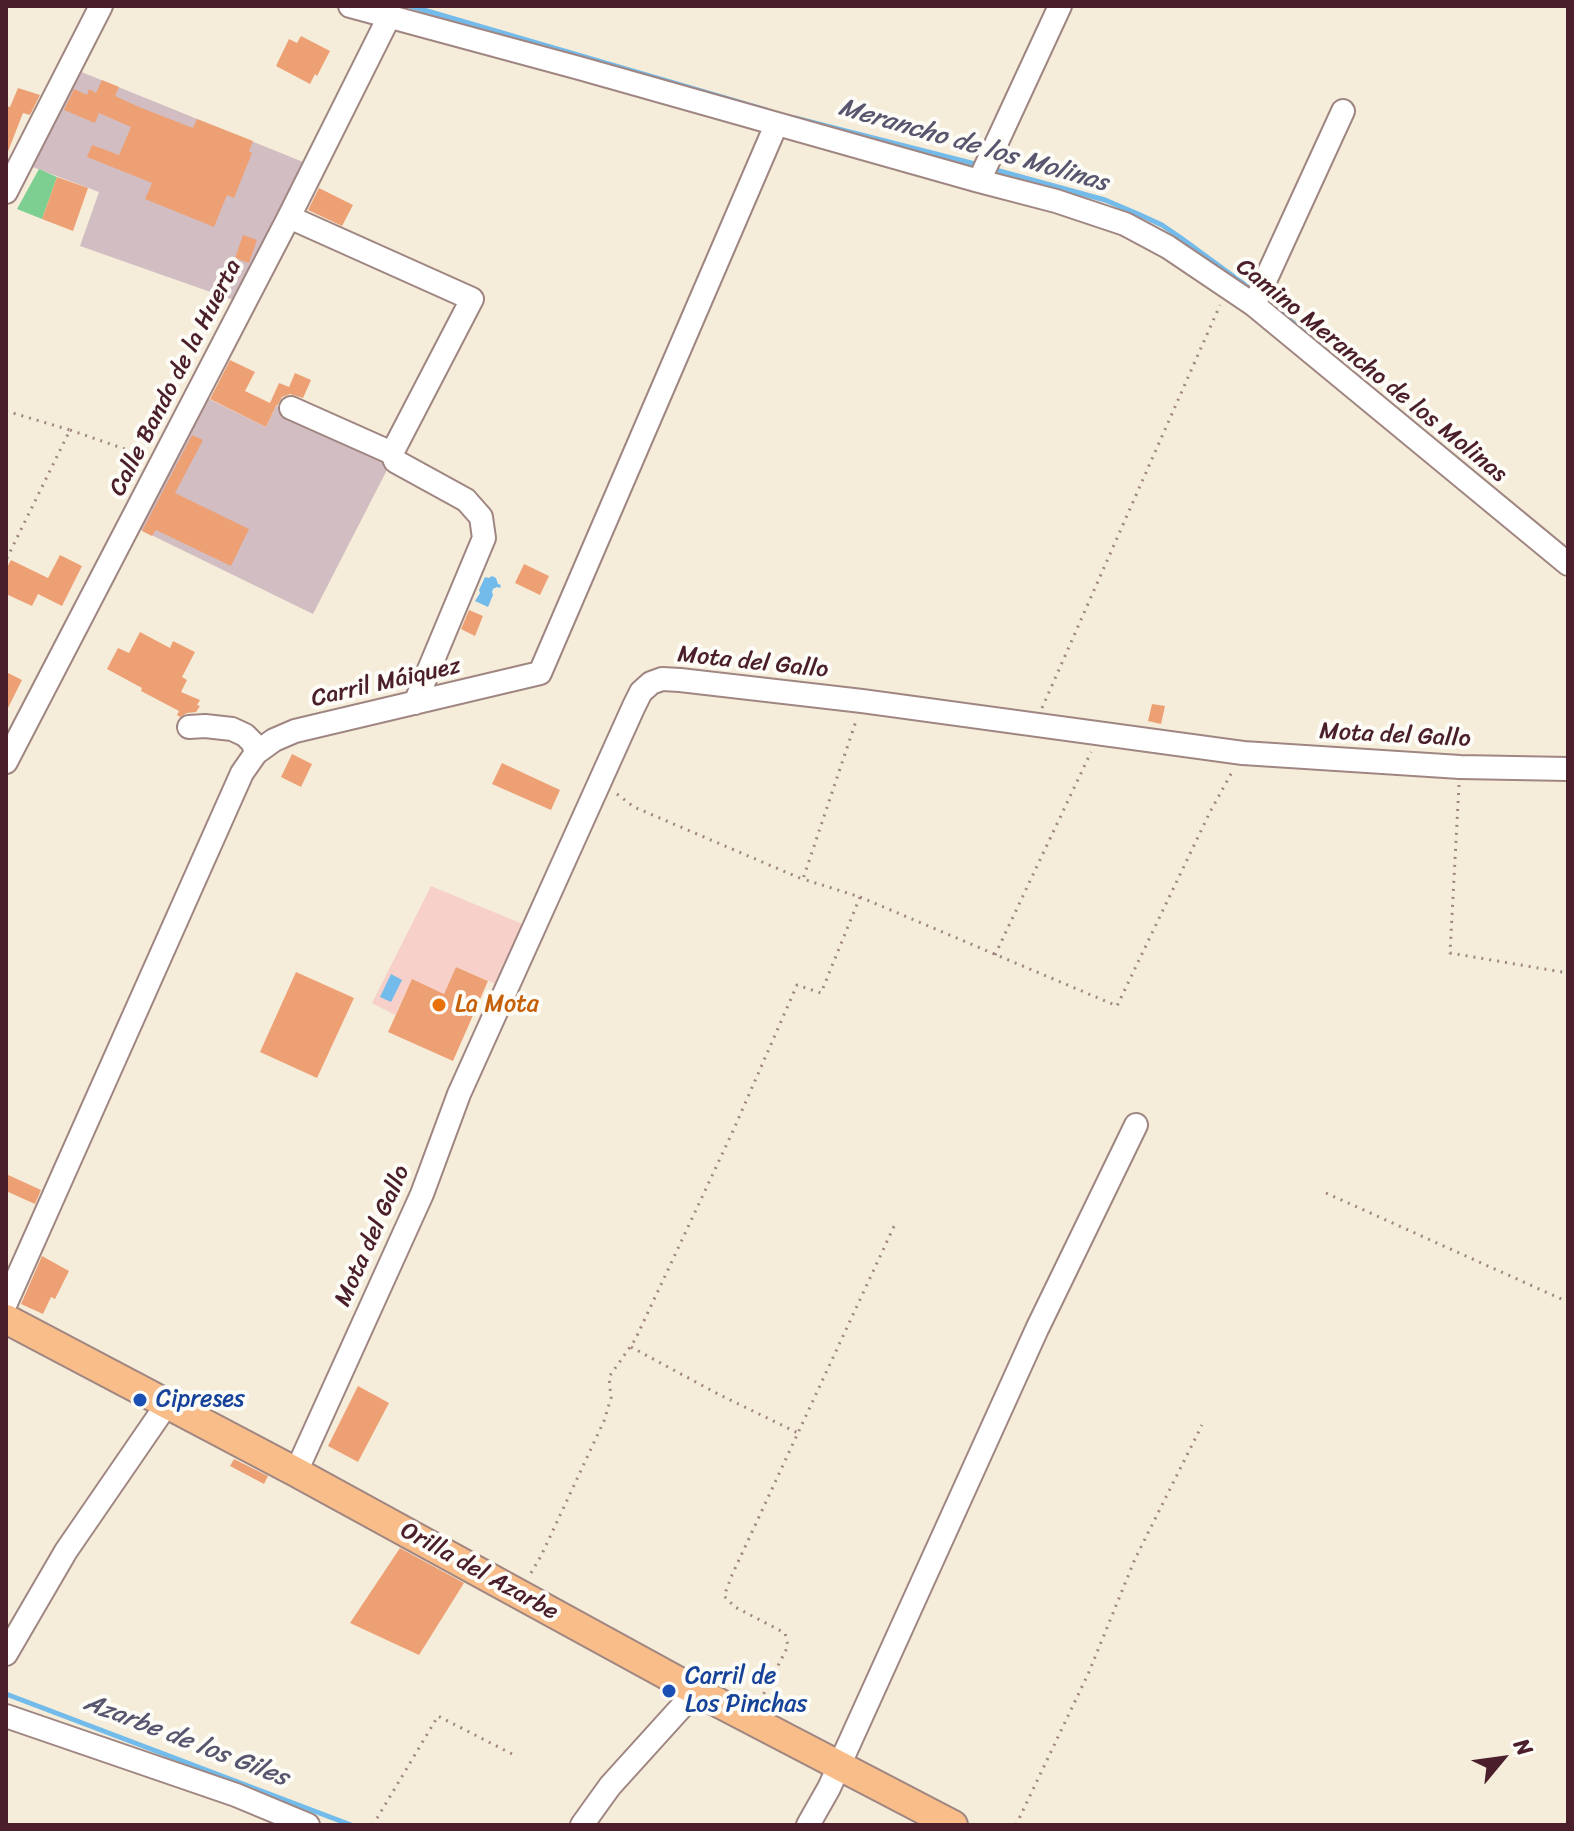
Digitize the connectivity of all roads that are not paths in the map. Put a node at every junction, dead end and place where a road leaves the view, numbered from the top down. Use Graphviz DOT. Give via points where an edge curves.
graph roads {
  1 [pos="101,6"];
  2 [pos="352,6"];
  3 [pos="1060,6"];
  4 [pos="389,17"];
  5 [pos="1343,111"];
  6 [pos="776,125"];
  7 [pos="984,171"];
  8 [pos="6,192"];
  9 [pos="289,217"];
  10 [pos="1257,298"];
  11 [pos="291,408"];
  12 [pos="392,453"];
  13 [pos="1568,564"];
  14 [pos="415,703"];
  15 [pos="189,727"];
  16 [pos="256,753"];
  17 [pos="6,762"];
  18 [pos="1568,769"];
  19 [pos="1136,1125"];
  20 [pos="6,1303"];
  21 [pos="6,1319"];
  22 [pos="167,1404"];
  23 [pos="296,1472"];
  24 [pos="6,1654"];
  25 [pos="696,1691"];
  26 [pos="6,1716"];
  27 [pos="839,1765"];
  28 [pos="308,1825"];
  29 [pos="582,1825"];
  30 [pos="808,1825"];
  31 [pos="953,1825"];
  1 -- 8 [label="street"];
  2 -- 4 [label="street, Camino Merancho de los Molinas"];
  3 -- 7 [label="street"];
  4 -- 6 [label="street, Camino Merancho de los Molinas" via="581,59 714,97"];
  4 -- 9 [label="street, Calle Bando de la Huerta"];
  5 -- 10 [label="street"];
  6 -- 7 [label="street, Camino Merancho de los Molinas"];
  6 -- 14 [label="street, Carril Máiquez" via="540,673"];
  7 -- 10 [label="street, Camino Merancho de los Molinas" via="1125,224 1228,287"];
  9 -- 12 [label="street" via="472,299"];
  9 -- 17 [label="street, Calle Bando de la Huerta"];
  10 -- 13 [label="street, Camino Merancho de los Molinas"];
  11 -- 12 [label="street"];
  12 -- 14 [label="street" via="395,461 466,500 481,517 484,538"];
  14 -- 16 [label="street, Carril Máiquez" via="295,731"];
  15 -- 16 [label="street" via="232,729 253,743"];
  16 -- 20 [label="street, Carril Máiquez" via="242,773"];
  18 -- 23 [label="street, Mota del Gallo" via="1243,753 862,701 680,680 651,683 641,692 459,1094 422,1194"];
  19 -- 27 [label="street"];
  21 -- 22 [label="main road, Orilla del Azarbe"];
  22 -- 23 [label="main road, Orilla del Azarbe"];
  22 -- 24 [label="street" via="66,1551"];
  23 -- 25 [label="main road, Orilla del Azarbe"];
  25 -- 27 [label="main road, Orilla del Azarbe"];
  25 -- 29 [label="street"];
  26 -- 28 [label="street"];
  27 -- 30 [label="street"];
  27 -- 31 [label="main road, Orilla del Azarbe"];
}
